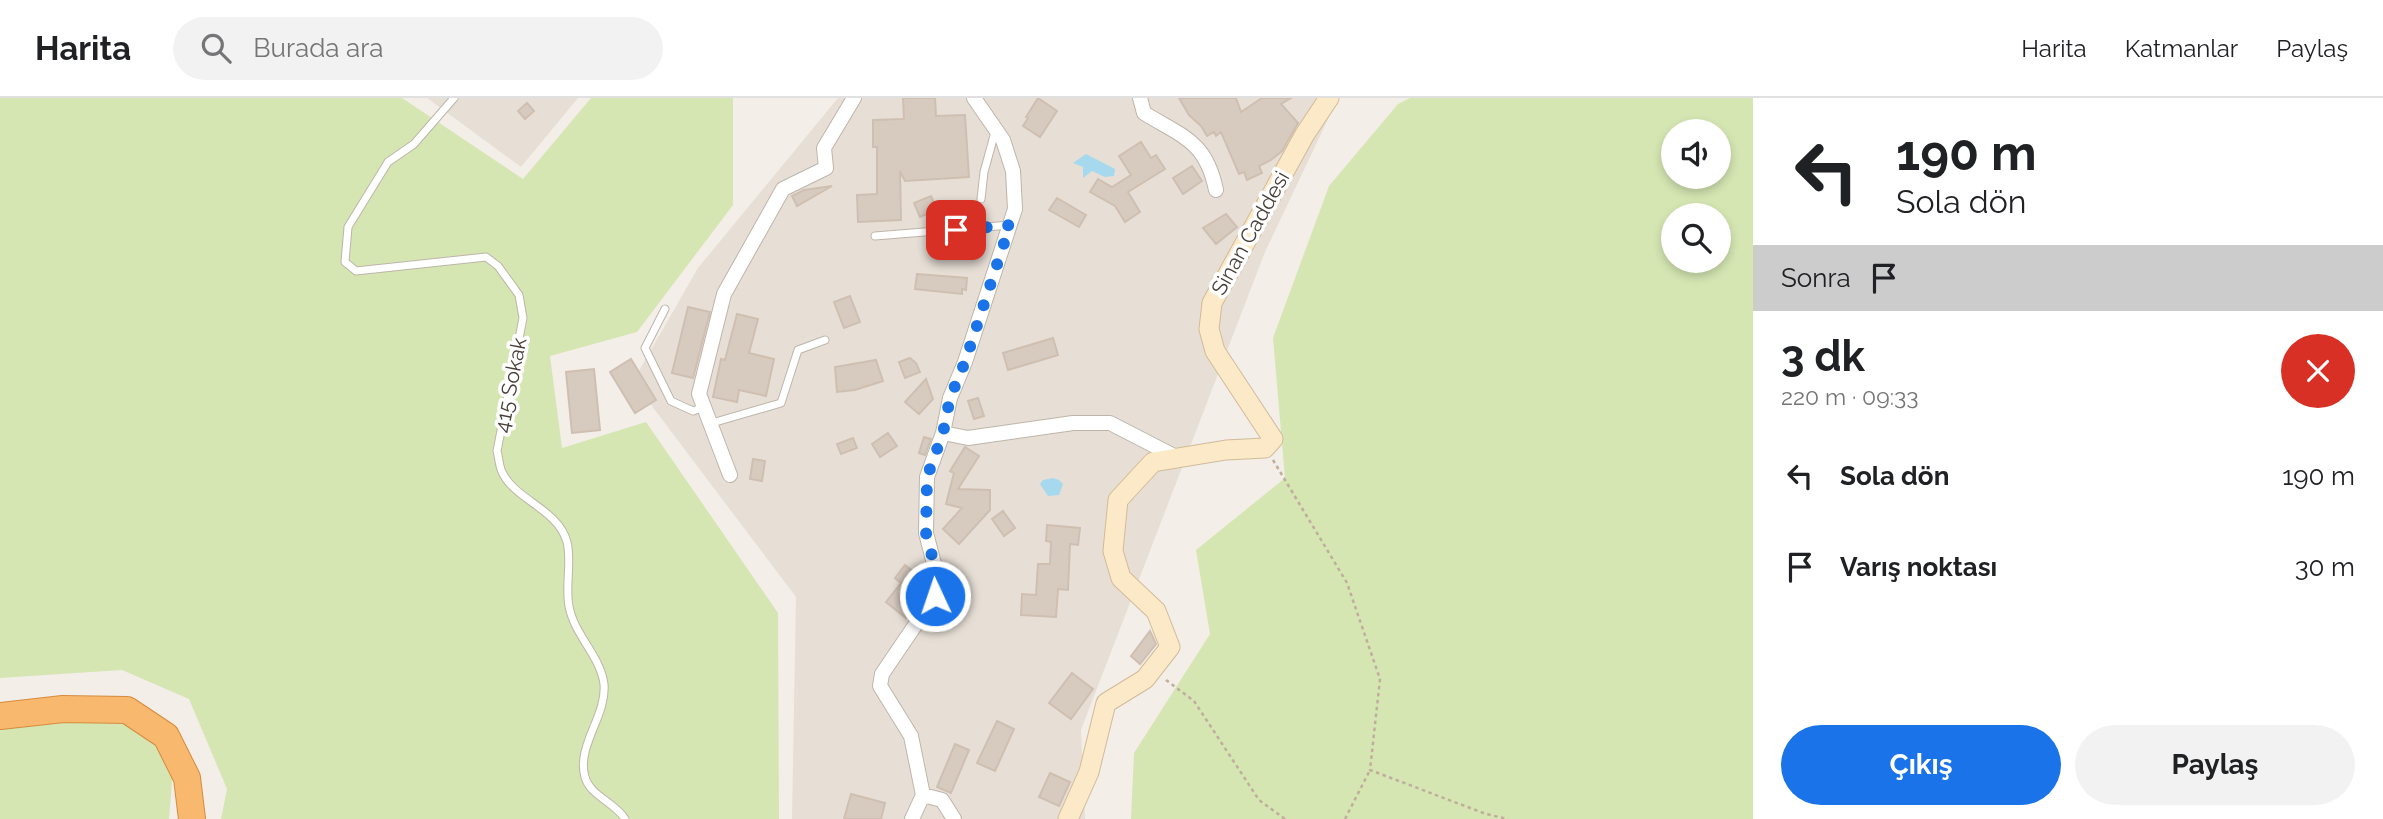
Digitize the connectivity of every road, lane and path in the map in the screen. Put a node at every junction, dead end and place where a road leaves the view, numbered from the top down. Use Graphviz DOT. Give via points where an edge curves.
graph roads {
  1 [pos="454,98"];
  2 [pos="854,98"];
  3 [pos="974,98"];
  4 [pos="1140,98"];
  5 [pos="1329,98"];
  6 [pos="996,130"];
  7 [pos="1216,190"];
  8 [pos="981,199"];
  9 [pos="1010,225"];
  10 [pos="875,236"];
  11 [pos="665,309"];
  12 [pos="825,340"];
  13 [pos="704,407"];
  14 [pos="712,423"];
  15 [pos="943,433"];
  16 [pos="1265,449"];
  17 [pos="1178,458"];
  18 [pos="730,475"];
  19 [pos="1152,670"];
  20 [pos="0,716"];
  21 [pos="1370,770"];
  22 [pos="923,795"];
  23 [pos="192,819"];
  24 [pos="625,819"];
  25 [pos="912,819"];
  26 [pos="954,819"];
  27 [pos="1068,819"];
  28 [pos="1284,819"];
  29 [pos="1345,819"];
  30 [pos="1508,819"];
  1 -- 24 [label="lane, 415 Sokak" via="414,144 388,162 348,227 345,262 356,271 486,257 519,295 523,318 497,451 502,473 556,522 567,542 569,607 598,663 604,685 583,759 585,779"];
  2 -- 13 [label="street" via="824,148 826,168 783,189 724,294 699,394"];
  3 -- 6 [label="street"];
  4 -- 7 [label="street" via="1144,113 1198,146 1212,170"];
  5 -- 16 [label="street, Sinan Caddesi" via="1212,303 1209,329 1214,351 1273,439"];
  6 -- 8 [label="lane"];
  6 -- 9 [label="street" via="1013,171 1015,209"];
  9 -- 10 [label="lane"];
  9 -- 15 [label="street" via="950,398"];
  11 -- 13 [label="lane" via="645,348 671,401 693,411"];
  12 -- 14 [label="lane" via="798,349 780,403"];
  13 -- 14 [label="street"];
  14 -- 18 [label="street"];
  15 -- 17 [label="street" via="968,438 1073,423 1110,423"];
  15 -- 22 [label="street" via="927,477 926,533 939,583 930,605 882,674 880,686 911,736"];
  16 -- 17 [label="street"];
  16 -- 21 [label="path" via="1347,583 1380,679"];
  17 -- 19 [label="street" via="1153,462 1118,500 1113,551 1121,578 1156,611 1170,647"];
  19 -- 27 [label="street" via="1106,703 1088,772"];
  19 -- 28 [label="path" via="1194,701 1259,800"];
  20 -- 23 [label="highway" via="63,709 127,710 166,736 187,778"];
  21 -- 29 [label="path"];
  21 -- 30 [label="path"];
  22 -- 25 [label="street"];
  22 -- 26 [label="street" via="942,800"];
}
